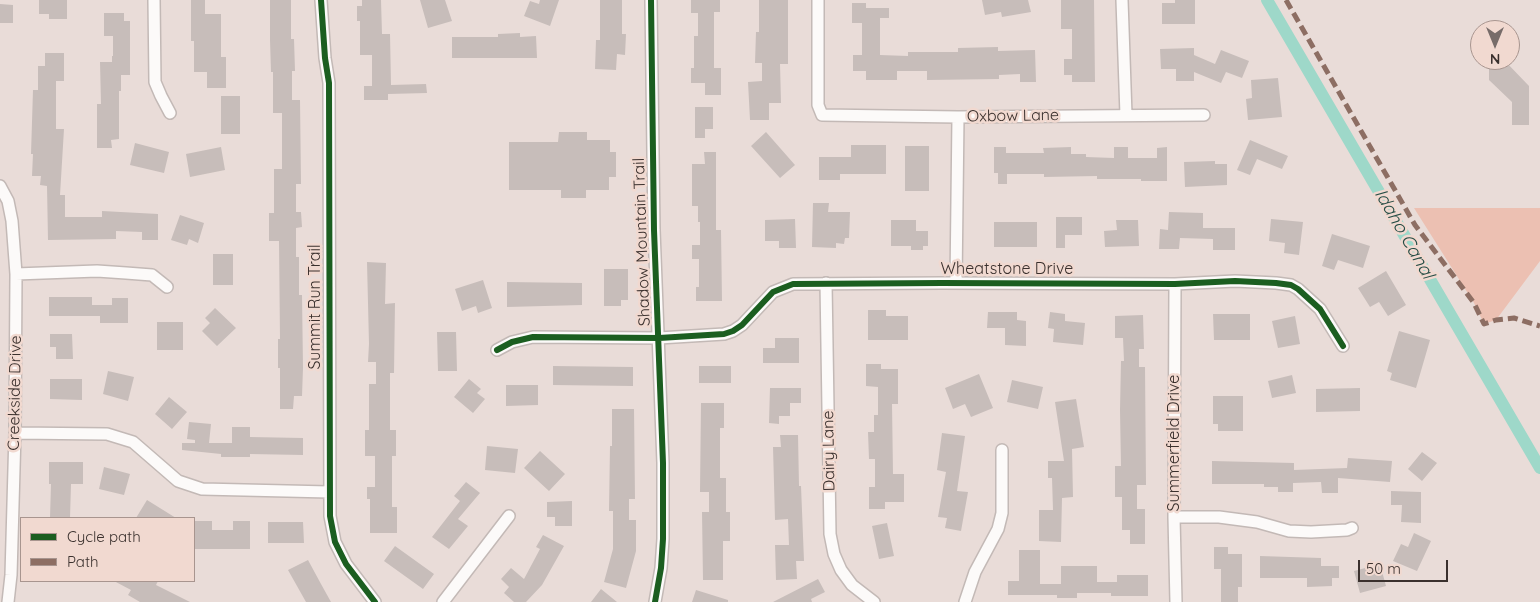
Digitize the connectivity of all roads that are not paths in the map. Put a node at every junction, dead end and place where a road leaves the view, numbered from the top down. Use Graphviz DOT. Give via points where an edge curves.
graph roads {
  1 [pos="154,0"];
  2 [pos="321,0"];
  3 [pos="651,0"];
  4 [pos="818,0"];
  5 [pos="1122,0"];
  6 [pos="170,113"];
  7 [pos="1126,115"];
  8 [pos="1204,115"];
  9 [pos="958,117"];
  10 [pos="0,186"];
  11 [pos="16,274"];
  12 [pos="826,283"];
  13 [pos="956,283"];
  14 [pos="1174,284"];
  15 [pos="167,287"];
  16 [pos="659,338"];
  17 [pos="1343,346"];
  18 [pos="497,350"];
  19 [pos="15,433"];
  20 [pos="1002,450"];
  21 [pos="329,492"];
  22 [pos="509,516"];
  23 [pos="1174,517"];
  24 [pos="1352,528"];
  25 [pos="8,602"];
  26 [pos="375,602"];
  27 [pos="443,602"];
  28 [pos="655,602"];
  29 [pos="874,602"];
  30 [pos="965,602"];
  31 [pos="1176,602"];
  1 -- 6 [label="street" via="155,82"];
  2 -- 21 [label="street, Summit Run Trail" via="329,83"];
  3 -- 16 [label="street, Shadow Mountain Trail"];
  4 -- 9 [label="street, Oxbow Lane" via="818,105 822,115"];
  5 -- 7 [label="street"];
  7 -- 8 [label="street, Oxbow Lane"];
  7 -- 9 [label="street, Oxbow Lane"];
  9 -- 13 [label="street"];
  10 -- 11 [label="street, Creekside Drive" via="10,208"];
  11 -- 15 [label="street" via="126,273 152,276"];
  11 -- 19 [label="street, Creekside Drive"];
  12 -- 13 [label="street, Wheatstone Drive"];
  12 -- 16 [label="street, Wheatstone Drive" via="793,284 773,292 733,332"];
  12 -- 29 [label="street, Dairy Lane" via="830,534 841,570 852,585"];
  13 -- 14 [label="street, Wheatstone Drive"];
  14 -- 17 [label="street, Wheatstone Drive" via="1235,282 1291,286 1320,309"];
  14 -- 23 [label="street, Summerfield Drive"];
  16 -- 18 [label="street, Wheatstone Drive" via="533,338 512,342"];
  16 -- 28 [label="street, Shadow Mountain Trail" via="664,538"];
  19 -- 21 [label="street" via="107,434 134,442 178,480 202,489"];
  19 -- 25 [label="street, Creekside Drive"];
  20 -- 30 [label="street" via="1002,513"];
  21 -- 26 [label="street, Summit Run Trail" via="335,542 346,564"];
  22 -- 27 [label="street"];
  23 -- 24 [label="street" via="1219,517 1257,522 1289,531"];
  23 -- 31 [label="street, Summerfield Drive"];
}
